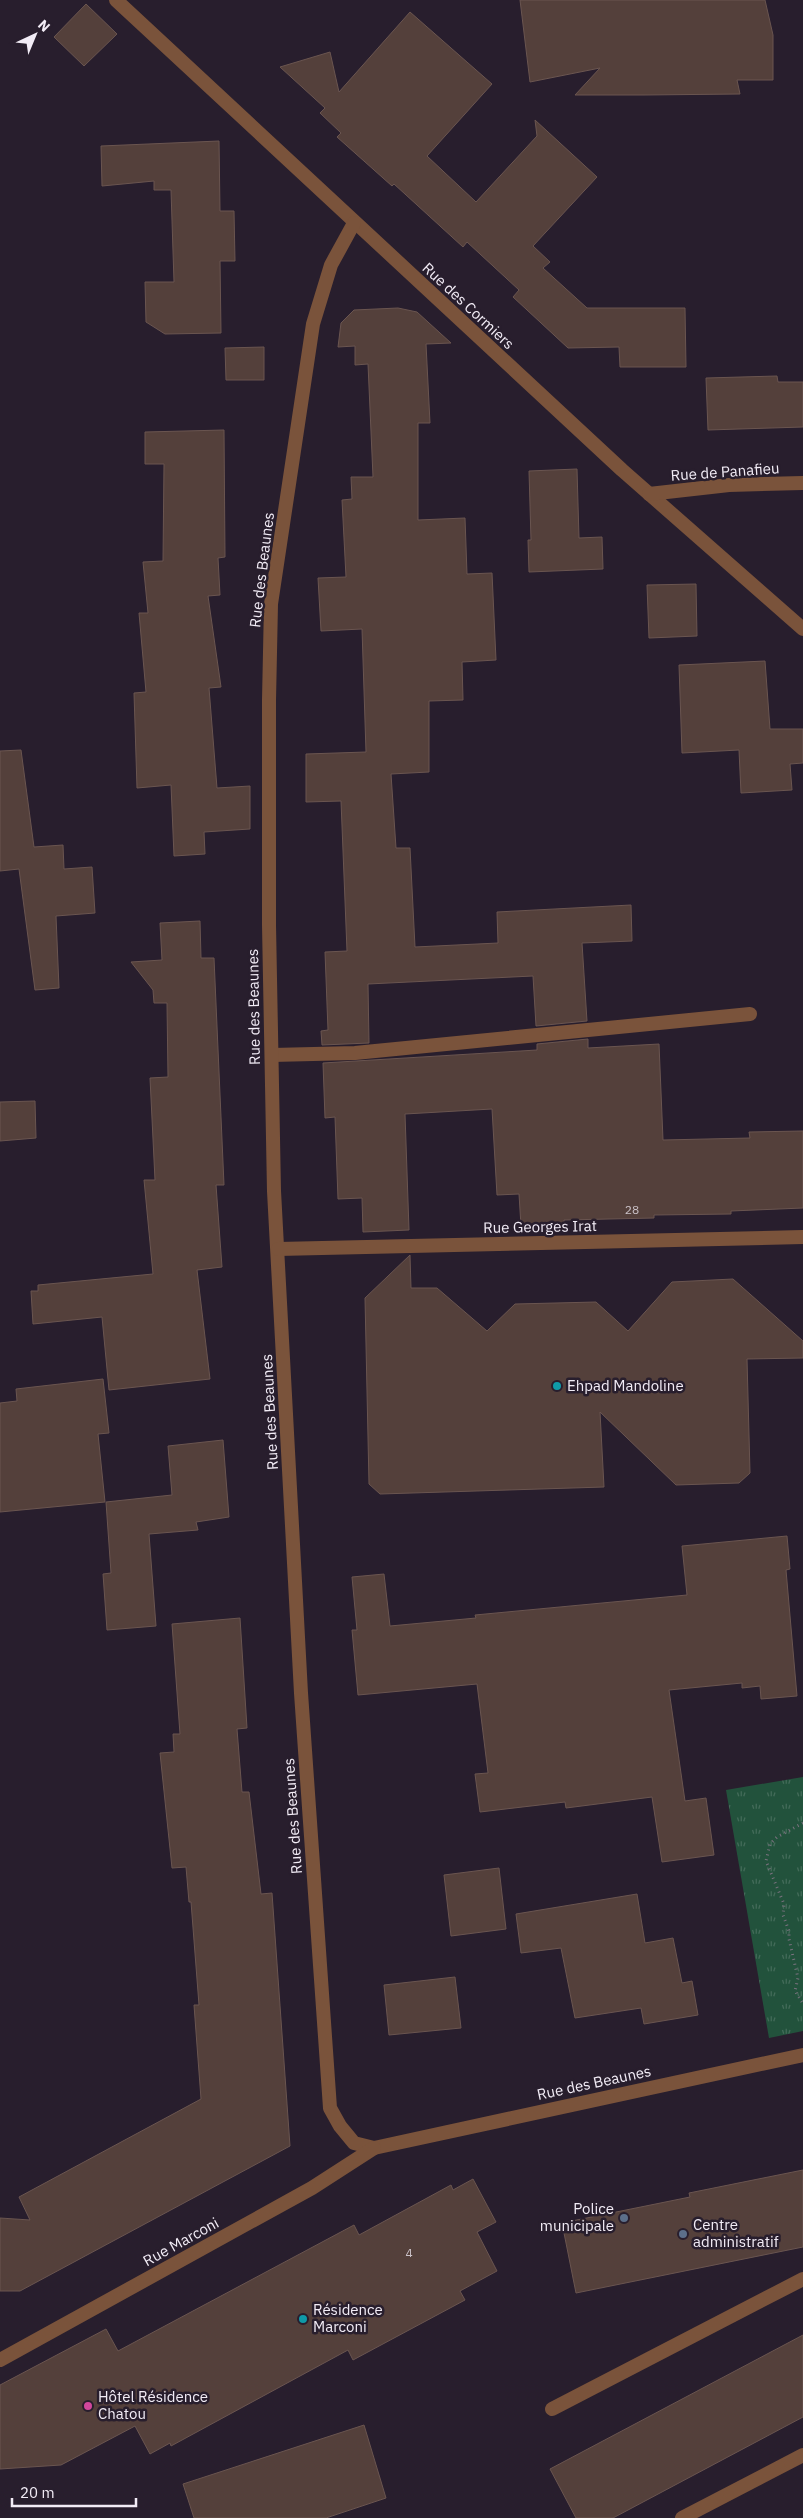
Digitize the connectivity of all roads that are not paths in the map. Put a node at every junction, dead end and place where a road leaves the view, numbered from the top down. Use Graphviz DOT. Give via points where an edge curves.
graph roads {
  1 [pos="116,0"];
  2 [pos="354,222"];
  3 [pos="803,483"];
  4 [pos="649,494"];
  5 [pos="803,629"];
  6 [pos="750,1014"];
  7 [pos="272,1055"];
  8 [pos="803,1237"];
  9 [pos="278,1250"];
  10 [pos="803,2055"];
  11 [pos="374,2148"];
  12 [pos="803,2280"];
  13 [pos="0,2360"];
  14 [pos="552,2409"];
  15 [pos="803,2455"];
  16 [pos="682,2518"];
  1 -- 2 [label="street, Rue des Cormiers"];
  2 -- 4 [label="street, Rue des Cormiers"];
  2 -- 7 [label="street, Rue des Beaunes" via="331,265 313,324 271,604 269,925"];
  3 -- 4 [label="street, Rue de Panafieu" via="729,485"];
  4 -- 5 [label="street, Rue des Cormiers"];
  6 -- 7 [label="street" via="355,1053"];
  7 -- 9 [label="street, Rue des Beaunes"];
  8 -- 9 [label="street, Rue Georges Irat"];
  9 -- 11 [label="street, Rue des Beaunes" via="301,1694 330,2108 354,2143"];
  10 -- 11 [label="street, Rue des Beaunes"];
  11 -- 13 [label="street, Rue Marconi" via="312,2188"];
  12 -- 14 [label="street"];
  15 -- 16 [label="street"];
}
